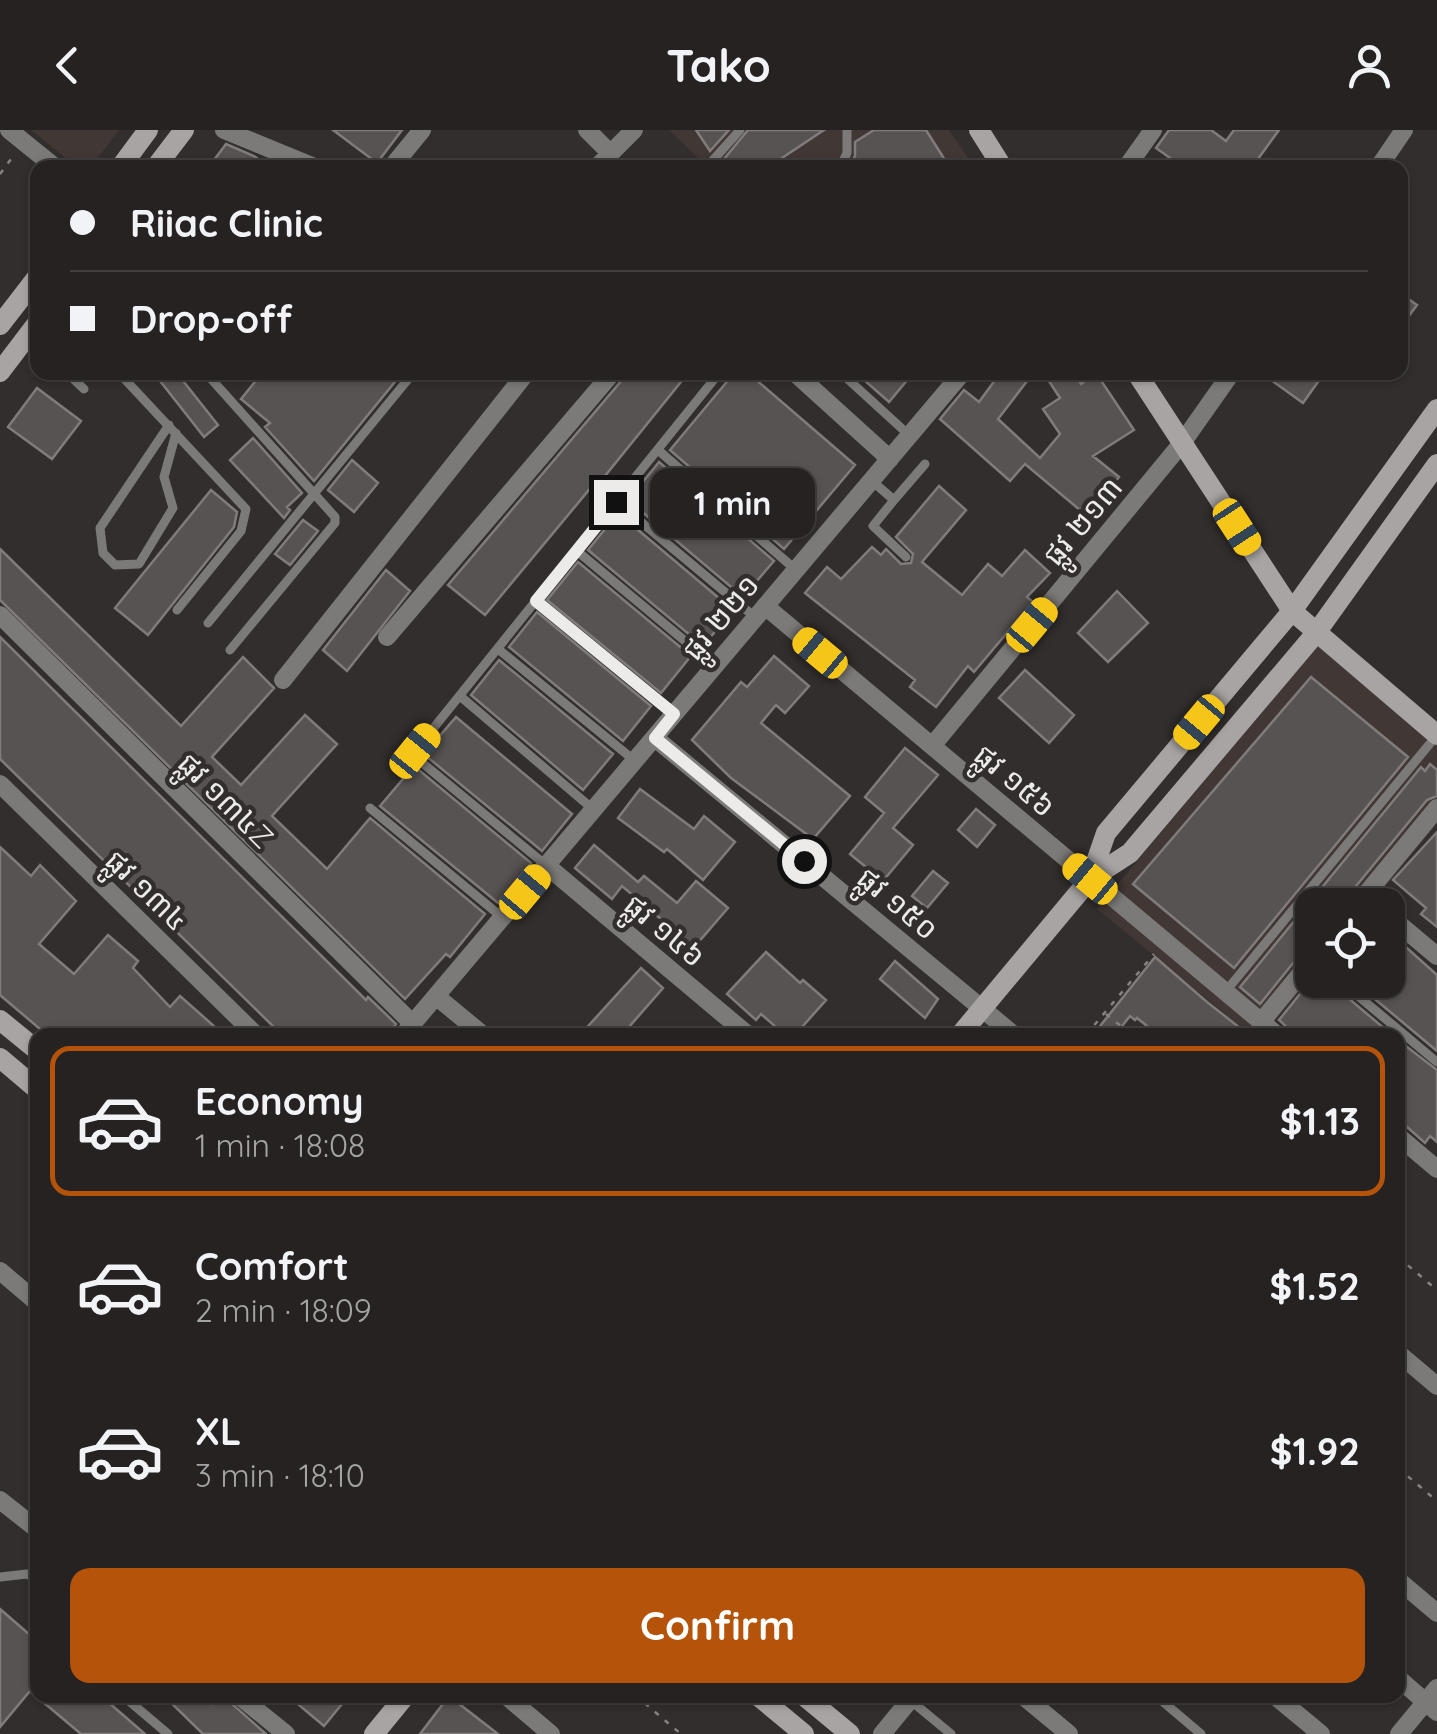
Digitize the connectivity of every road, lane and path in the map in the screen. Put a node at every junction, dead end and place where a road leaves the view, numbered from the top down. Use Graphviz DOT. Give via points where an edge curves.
graph roads {
  1 [pos="8,130"];
  2 [pos="148,130"];
  3 [pos="224,130"];
  4 [pos="422,130"];
  5 [pos="587,130"];
  6 [pos="634,130"];
  7 [pos="740,130"];
  8 [pos="848,130"];
  9 [pos="979,130"];
  10 [pos="1153,130"];
  11 [pos="1404,130"];
  12 [pos="177,132"];
  13 [pos="24,142"];
  14 [pos="610,153"];
  15 [pos="46,160"];
  16 [pos="126,160"];
  17 [pos="160,160"];
  18 [pos="297,160"];
  19 [pos="398,160"];
  20 [pos="603,160"];
  21 [pos="713,160"];
  22 [pos="843,160"];
  23 [pos="998,160"];
  24 [pos="1132,160"];
  25 [pos="1383,160"];
  26 [pos="0,174"];
  27 [pos="30,290"];
  28 [pos="0,326"];
  29 [pos="30,340"];
  30 [pos="0,372"];
  31 [pos="74,380"];
  32 [pos="126,380"];
  33 [pos="212,380"];
  34 [pos="407,380"];
  35 [pos="521,380"];
  36 [pos="606,380"];
  37 [pos="714,380"];
  38 [pos="803,380"];
  39 [pos="849,380"];
  40 [pos="956,380"];
  41 [pos="1141,380"];
  42 [pos="1226,380"];
  43 [pos="84,389"];
  44 [pos="1437,410"];
  45 [pos="172,429"];
  46 [pos="910,436"];
  47 [pos="1182,443"];
  48 [pos="658,450"];
  49 [pos="890,459"];
  50 [pos="925,464"];
  51 [pos="1437,464"];
  52 [pos="872,480"];
  53 [pos="314,490"];
  54 [pos="894,500"];
  55 [pos="616,502"];
  56 [pos="577,551"];
  57 [pos="906,557"];
  58 [pos="796,570"];
  59 [pos="536,601"];
  60 [pos="178,610"];
  61 [pos="1292,611"];
  62 [pos="760,612"];
  63 [pos="0,614"];
  64 [pos="208,624"];
  65 [pos="1316,633"];
  66 [pos="387,637"];
  67 [pos="498,649"];
  68 [pos="230,650"];
  69 [pos="715,666"];
  70 [pos="283,680"];
  71 [pos="460,696"];
  72 [pos="674,714"];
  73 [pos="1437,735"];
  74 [pos="655,738"];
  75 [pos="932,746"];
  76 [pos="635,762"];
  77 [pos="0,784"];
  78 [pos="370,808"];
  79 [pos="1437,808"];
  80 [pos="594,810"];
  81 [pos="547,866"];
  82 [pos="1090,879"];
  83 [pos="1377,888"];
  84 [pos="503,918"];
  85 [pos="1405,929"];
  86 [pos="1164,941"];
  87 [pos="1437,956"];
  88 [pos="1295,981"];
  89 [pos="1225,992"];
  90 [pos="437,997"];
  91 [pos="1361,998"];
  92 [pos="982,1008"];
  93 [pos="1104,1012"];
  94 [pos="0,1020"];
  95 [pos="1261,1022"];
  96 [pos="249,1028"];
  97 [pos="407,1028"];
  98 [pos="411,1028"];
  99 [pos="475,1028"];
  100 [pos="740,1028"];
  101 [pos="966,1028"];
  102 [pos="1006,1028"];
  103 [pos="1091,1028"];
  104 [pos="1123,1028"];
  105 [pos="1268,1028"];
  106 [pos="1396,1028"];
  107 [pos="1405,1035"];
  108 [pos="30,1044"];
  109 [pos="0,1058"];
  110 [pos="1437,1062"];
  111 [pos="30,1083"];
  112 [pos="1405,1142"];
  113 [pos="1437,1169"];
  114 [pos="1405,1263"];
  115 [pos="0,1271"];
  116 [pos="1437,1290"];
  117 [pos="30,1296"];
  118 [pos="1405,1359"];
  119 [pos="1437,1386"];
  120 [pos="1405,1474"];
  121 [pos="0,1500"];
  122 [pos="1437,1501"];
  123 [pos="30,1524"];
  124 [pos="0,1576"];
  125 [pos="30,1576"];
  126 [pos="1405,1586"];
  127 [pos="1437,1613"];
  128 [pos="1405,1682"];
  129 [pos="1433,1700"];
  130 [pos="131,1703"];
  131 [pos="248,1703"];
  132 [pos="399,1703"];
  133 [pos="514,1703"];
  134 [pos="644,1703"];
  135 [pos="767,1703"];
  136 [pos="813,1703"];
  137 [pos="908,1703"];
  138 [pos="917,1703"];
  139 [pos="1031,1703"];
  140 [pos="1164,1703"];
  141 [pos="1284,1703"];
  142 [pos="168,1734"];
  143 [pos="286,1734"];
  144 [pos="374,1734"];
  145 [pos="551,1734"];
  146 [pos="681,1734"];
  147 [pos="804,1734"];
  148 [pos="850,1734"];
  149 [pos="882,1734"];
  150 [pos="950,1734"];
  151 [pos="1068,1734"];
  152 [pos="1201,1734"];
  153 [pos="1321,1734"];
  154 [pos="1398,1734"];
  1 -- 13 [label="street"];
  2 -- 16 [label="main road"];
  3 -- 18 [label="street"];
  4 -- 19 [label="street"];
  5 -- 14 [label="street"];
  6 -- 14 [label="street"];
  7 -- 21 [label="lane"];
  8 -- 22 [label="lane"];
  9 -- 23 [label="main road"];
  10 -- 24 [label="street"];
  11 -- 25 [label="street"];
  12 -- 17 [label="main road"];
  13 -- 15 [label="street"];
  13 -- 26 [label="path"];
  14 -- 20 [label="street"];
  27 -- 28 [label="main road"];
  29 -- 30 [label="main road"];
  31 -- 43 [label="lane"];
  32 -- 45 [label="lane"];
  33 -- 53 [label="lane"];
  34 -- 53 [label="lane"];
  35 -- 70 [label="street"];
  36 -- 66 [label="street"];
  37 -- 48 [label="lane"];
  38 -- 49 [label="street"];
  39 -- 46 [label="lane"];
  40 -- 46 [label="street, ផ្លូវ ២២១"];
  41 -- 47 [label="main road"];
  42 -- 47 [label="street, ផ្លូវ ២១៣"];
  44 -- 61 [label="main road"];
  45 -- 45 [label="lane" via="100,528 104,554 115,565 138,564 173,508 164,478"];
  45 -- 60 [label="lane" via="246,509 241,531"];
  46 -- 49 [label="street, ផ្លូវ ២២១"];
  47 -- 61 [label="main road"];
  47 -- 75 [label="street, ផ្លូវ ២១៣"];
  48 -- 55 [label="lane"];
  48 -- 58 [label="lane"];
  49 -- 52 [label="street, ផ្លូវ ២២១"];
  50 -- 54 [label="lane"];
  51 -- 65 [label="main road"];
  52 -- 54 [label="lane"];
  52 -- 58 [label="street, ផ្លូវ ២២១"];
  53 -- 64 [label="lane"];
  53 -- 68 [label="lane" via="334,523"];
  54 -- 57 [label="lane" via="873,526"];
  55 -- 56 [label="lane"];
  55 -- 62 [label="lane"];
  56 -- 59 [label="lane"];
  56 -- 69 [label="lane"];
  58 -- 62 [label="street, ផ្លូវ ២២១"];
  59 -- 67 [label="lane"];
  59 -- 72 [label="lane"];
  61 -- 65 [label="main road"];
  61 -- 82 [label="main road" via="1106,833"];
  62 -- 69 [label="street, ផ្លូវ ២២១"];
  62 -- 75 [label="street, ផ្លូវ ១៥៦"];
  63 -- 97 [label="street, ផ្លូវ ១៣៤Z"];
  65 -- 73 [label="main road"];
  65 -- 82 [label="main road" via="1130,853"];
  67 -- 71 [label="lane"];
  67 -- 76 [label="lane"];
  69 -- 72 [label="street, ផ្លូវ ២២១"];
  71 -- 80 [label="lane"];
  71 -- 81 [label="lane" via="416,754"];
  72 -- 74 [label="street, ផ្លូវ ២២១"];
  73 -- 89 [label="lane"];
  74 -- 76 [label="street, ផ្លូវ ២២១"];
  74 -- 92 [label="street, ផ្លូវ ១៥០"];
  75 -- 82 [label="street, ផ្លូវ ១៥៦"];
  76 -- 80 [label="street, ផ្លូវ ២២១"];
  77 -- 96 [label="street, ផ្លូវ ១៣៤"];
  78 -- 84 [label="lane"];
  79 -- 83 [label="street"];
  80 -- 81 [label="street, ផ្លូវ ២២១"];
  81 -- 84 [label="street, ផ្លូវ ២២១"];
  81 -- 100 [label="street, ផ្លូវ ១៤៦"];
  82 -- 86 [label="street, ផ្លូវ ១៥៦"];
  82 -- 92 [label="main road"];
  84 -- 90 [label="street, ផ្លូវ ២២១"];
  85 -- 87 [label="street"];
  86 -- 89 [label="street, ផ្លូវ ១៥៦"];
  86 -- 93 [label="path"];
  88 -- 95 [label="street"];
  89 -- 95 [label="street, ផ្លូវ ១៥៦"];
  90 -- 98 [label="street, ផ្លូវ ២២១"];
  90 -- 99 [label="street"];
  91 -- 106 [label="lane"];
  92 -- 101 [label="main road"];
  92 -- 102 [label="street, ផ្លូវ ១៥០"];
  93 -- 103 [label="path"];
  93 -- 104 [label="path"];
  94 -- 108 [label="main road"];
  95 -- 105 [label="street, ផ្លូវ ១៥៦"];
  107 -- 110 [label="lane"];
  109 -- 111 [label="main road"];
  112 -- 113 [label="street"];
  114 -- 116 [label="path"];
  115 -- 117 [label="street"];
  118 -- 119 [label="street"];
  120 -- 122 [label="path"];
  121 -- 123 [label="street"];
  124 -- 125 [label="lane"];
  126 -- 127 [label="street"];
  128 -- 129 [label="street"];
  129 -- 154 [label="street"];
  130 -- 142 [label="lane"];
  131 -- 143 [label="street"];
  132 -- 144 [label="main road"];
  133 -- 145 [label="street"];
  134 -- 146 [label="path"];
  135 -- 147 [label="main road"];
  136 -- 148 [label="main road"];
  137 -- 149 [label="street"];
  138 -- 150 [label="lane"];
  139 -- 151 [label="street"];
  140 -- 152 [label="lane"];
  141 -- 153 [label="street"];
}
